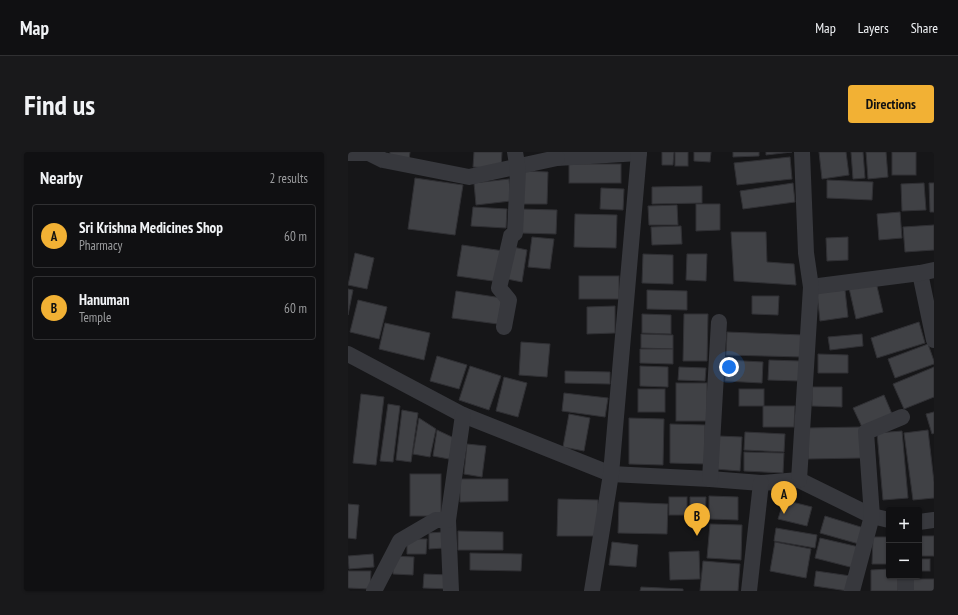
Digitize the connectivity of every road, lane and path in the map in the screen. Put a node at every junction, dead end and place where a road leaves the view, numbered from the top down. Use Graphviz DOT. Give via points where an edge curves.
graph roads {
  1 [pos="802,152"];
  2 [pos="348,153"];
  3 [pos="639,153"];
  4 [pos="557,155"];
  5 [pos="516,159"];
  6 [pos="927,271"];
  7 [pos="811,287"];
  8 [pos="719,322"];
  9 [pos="504,327"];
  10 [pos="934,340"];
  11 [pos="348,354"];
  12 [pos="463,415"];
  13 [pos="902,417"];
  14 [pos="610,474"];
  15 [pos="710,479"];
  16 [pos="799,480"];
  17 [pos="761,483"];
  18 [pos="872,516"];
  19 [pos="886,519"];
  20 [pos="448,520"];
  21 [pos="934,520"];
  22 [pos="922,522"];
  23 [pos="906,579"];
  24 [pos="374,591"];
  25 [pos="451,591"];
  26 [pos="592,591"];
  27 [pos="749,591"];
  28 [pos="852,591"];
  29 [pos="906,591"];
  1 -- 7 [label="street" via="806,253"];
  2 -- 5 [label="street" via="369,153 383,160 469,177"];
  3 -- 4 [label="street"];
  3 -- 14 [label="street"];
  4 -- 5 [label="street"];
  5 -- 9 [label="street" via="518,170 515,233 511,236 499,288 510,300"];
  6 -- 7 [label="street"];
  6 -- 10 [label="street"];
  7 -- 16 [label="street"];
  8 -- 15 [label="street"];
  11 -- 12 [label="street"];
  12 -- 14 [label="street"];
  12 -- 20 [label="street"];
  13 -- 18 [label="street" via="866,432"];
  14 -- 15 [label="street"];
  14 -- 26 [label="street"];
  15 -- 17 [label="street"];
  16 -- 17 [label="street"];
  16 -- 18 [label="street"];
  17 -- 27 [label="street"];
  18 -- 19 [label="street"];
  18 -- 28 [label="street"];
  20 -- 24 [label="street" via="436,520 400,541"];
  20 -- 25 [label="street"];
  21 -- 22 [label="street"];
  23 -- 29 [label="street"];
}
